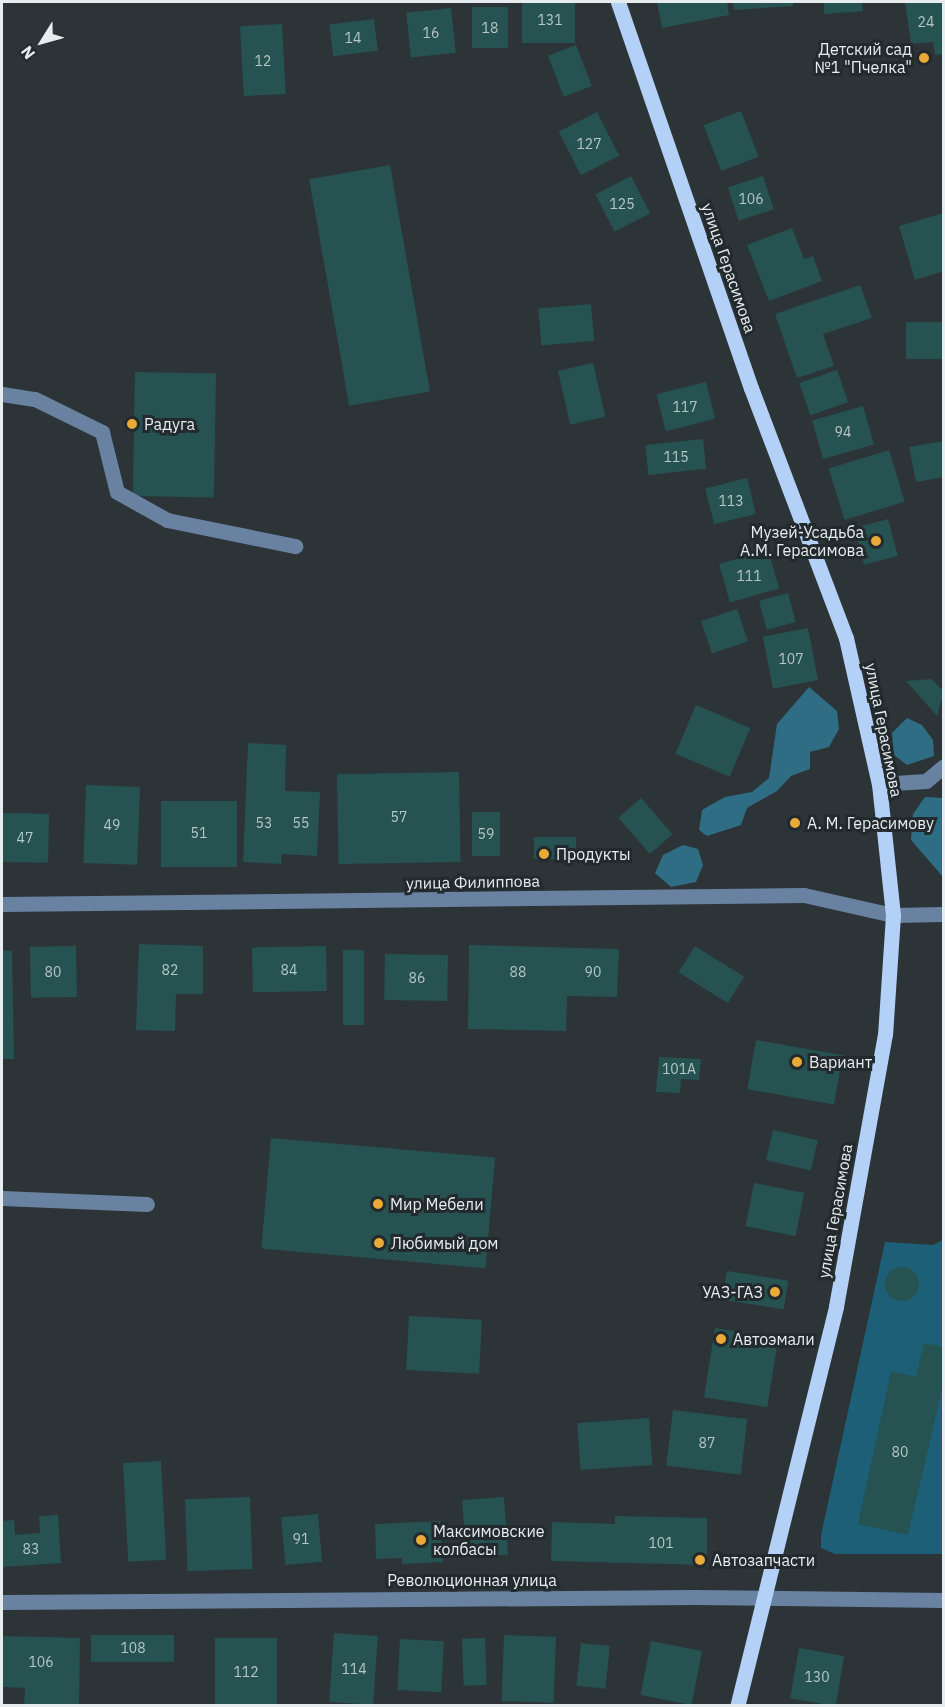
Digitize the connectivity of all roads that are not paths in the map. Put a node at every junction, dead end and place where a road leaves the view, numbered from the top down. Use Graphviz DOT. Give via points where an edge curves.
graph roads {
  1 [pos="618,2"];
  2 [pos="2,394"];
  3 [pos="294,546"];
  4 [pos="944,766"];
  5 [pos="879,784"];
  6 [pos="2,904"];
  7 [pos="944,914"];
  8 [pos="892,915"];
  9 [pos="2,1198"];
  10 [pos="147,1204"];
  11 [pos="762,1600"];
  12 [pos="944,1600"];
  13 [pos="2,1602"];
  14 [pos="737,1706"];
  1 -- 5 [label="main road, улица Герасимова" via="751,388 846,638"];
  2 -- 3 [label="street" via="35,399 102,432 117,492 167,520"];
  4 -- 5 [label="street" via="926,781"];
  5 -- 8 [label="main road, улица Герасимова"];
  6 -- 8 [label="street, улица Филиппова" via="804,896"];
  7 -- 8 [label="street, улица Филиппова"];
  8 -- 11 [label="main road, улица Герасимова" via="885,1034 836,1307"];
  9 -- 10 [label="street"];
  11 -- 12 [label="street, Революционная улица"];
  11 -- 13 [label="street, Революционная улица"];
  11 -- 14 [label="main road, улица Герасимова"];
}
